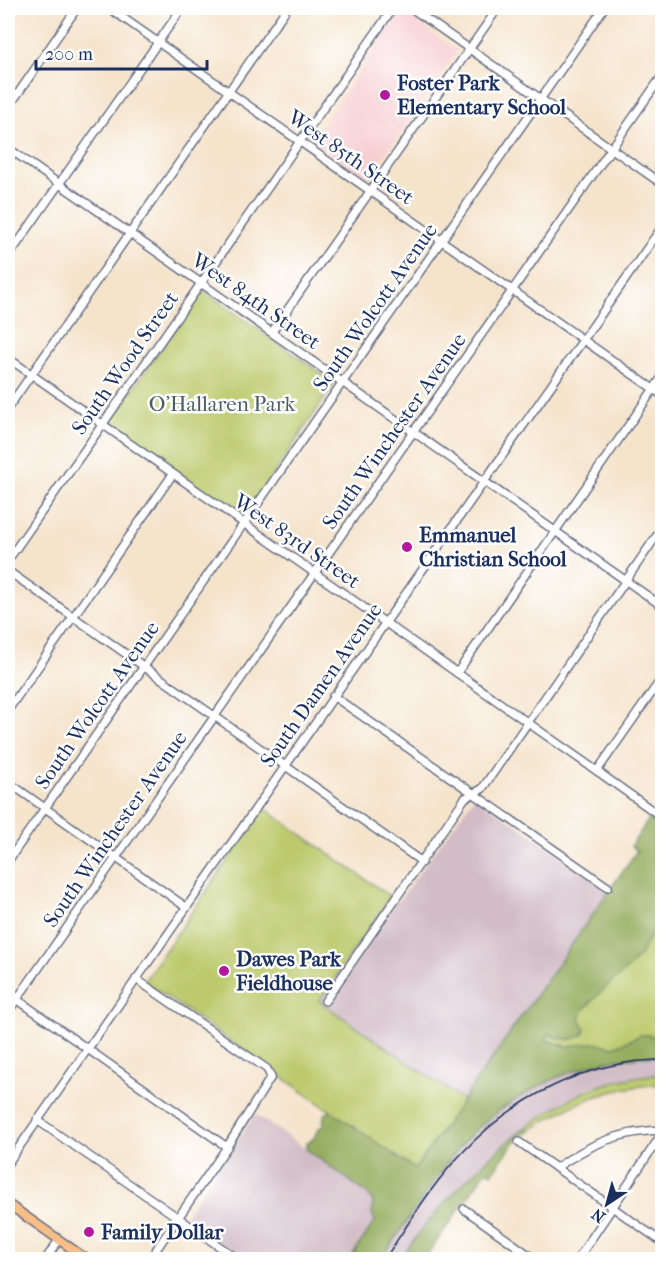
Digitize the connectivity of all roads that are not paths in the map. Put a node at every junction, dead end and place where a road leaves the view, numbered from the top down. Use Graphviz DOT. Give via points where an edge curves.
graph roads {
  1 [pos="77,8"];
  2 [pos="109,8"];
  3 [pos="182,8"];
  4 [pos="287,8"];
  5 [pos="393,8"];
  6 [pos="411,8"];
  7 [pos="498,8"];
  8 [pos="604,8"];
  9 [pos="158,42"];
  10 [pos="469,49"];
  11 [pos="663,76"];
  12 [pos="229,92"];
  13 [pos="541,99"];
  14 [pos="8,108"];
  15 [pos="300,141"];
  16 [pos="8,148"];
  17 [pos="612,149"];
  18 [pos="59,184"];
  19 [pos="663,184"];
  20 [pos="370,191"];
  21 [pos="663,227"];
  22 [pos="130,233"];
  23 [pos="441,241"];
  24 [pos="8,257"];
  25 [pos="201,283"];
  26 [pos="513,290"];
  27 [pos="272,332"];
  28 [pos="583,340"];
  29 [pos="8,358"];
  30 [pos="31,375"];
  31 [pos="663,377"];
  32 [pos="343,382"];
  33 [pos="654,390"];
  34 [pos="663,396"];
  35 [pos="8,408"];
  36 [pos="102,424"];
  37 [pos="414,432"];
  38 [pos="173,474"];
  39 [pos="484,481"];
  40 [pos="244,524"];
  41 [pos="663,528"];
  42 [pos="555,531"];
  43 [pos="8,560"];
  44 [pos="8,571"];
  45 [pos="315,573"];
  46 [pos="626,580"];
  47 [pos="663,606"];
  48 [pos="73,616"];
  49 [pos="385,622"];
  50 [pos="144,666"];
  51 [pos="456,673"];
  52 [pos="663,678"];
  53 [pos="333,696"];
  54 [pos="8,710"];
  55 [pos="215,716"];
  56 [pos="528,723"];
  57 [pos="285,766"];
  58 [pos="597,771"];
  59 [pos="8,782"];
  60 [pos="474,794"];
  61 [pos="45,808"];
  62 [pos="659,814"];
  63 [pos="663,822"];
  64 [pos="115,858"];
  65 [pos="8,861"];
  66 [pos="422,862"];
  67 [pos="608,888"];
  68 [pos="186,907"];
  69 [pos="136,979"];
  70 [pos="8,993"];
  71 [pos="16,999"];
  72 [pos="325,1001"];
  73 [pos="8,1012"];
  74 [pos="87,1049"];
  75 [pos="37,1120"];
  76 [pos="663,1132"];
  77 [pos="519,1142"];
  78 [pos="227,1147"];
  79 [pos="8,1162"];
  80 [pos="556,1168"];
  81 [pos="8,1204"];
  82 [pos="613,1208"];
  83 [pos="464,1209"];
  84 [pos="178,1217"];
  85 [pos="59,1240"];
  86 [pos="663,1242"];
  87 [pos="45,1260"];
  88 [pos="88,1260"];
  89 [pos="149,1260"];
  90 [pos="239,1260"];
  91 [pos="536,1260"];
  92 [pos="577,1260"];
  1 -- 14 [label="street"];
  2 -- 9 [label="street, West 85th Street"];
  3 -- 9 [label="street"];
  4 -- 12 [label="street"];
  5 -- 15 [label="street, South Wood Street"];
  6 -- 10 [label="street"];
  7 -- 10 [label="street"];
  8 -- 13 [label="street, South Wolcott Avenue"];
  9 -- 12 [label="street, West 85th Street"];
  9 -- 18 [label="street"];
  10 -- 13 [label="street"];
  10 -- 20 [label="street"];
  11 -- 17 [label="street, South Winchester Avenue"];
  12 -- 15 [label="street, West 85th Street"];
  12 -- 22 [label="street"];
  13 -- 17 [label="street"];
  13 -- 23 [label="street, South Wolcott Avenue"];
  15 -- 20 [label="street, West 85th Street"];
  15 -- 25 [label="street, South Wood Street"];
  16 -- 18 [label="street, West 84th Street"];
  17 -- 19 [label="street"];
  17 -- 26 [label="street, South Winchester Avenue"];
  18 -- 22 [label="street, West 84th Street"];
  18 -- 24 [label="street"];
  20 -- 23 [label="street, West 85th Street"];
  20 -- 27 [label="street"];
  21 -- 28 [label="street, South Damen Avenue"];
  22 -- 25 [label="street, West 84th Street"];
  22 -- 30 [label="street"];
  23 -- 26 [label="street, West 85th Street"];
  23 -- 32 [label="street, South Wolcott Avenue"];
  25 -- 27 [label="street, West 84th Street"];
  25 -- 36 [label="street, South Wood Street"];
  26 -- 28 [label="street, West 85th Street"];
  26 -- 37 [label="street, South Winchester Avenue"];
  27 -- 32 [label="street, West 84th Street"];
  28 -- 33 [label="street, West 85th Street"];
  28 -- 39 [label="street, South Damen Avenue"];
  29 -- 30 [label="street, West 83rd Street"];
  30 -- 35 [label="street"];
  30 -- 36 [label="street, West 83rd Street"];
  31 -- 33 [label="street"];
  32 -- 37 [label="street, West 84th Street"];
  32 -- 40 [label="street, South Wolcott Avenue"];
  33 -- 34 [label="street, West 85th Street"];
  33 -- 42 [label="street"];
  36 -- 38 [label="street, West 83rd Street"];
  36 -- 43 [label="street, South Wood Street"];
  37 -- 39 [label="street, West 84th Street"];
  37 -- 45 [label="street, South Winchester Avenue"];
  38 -- 40 [label="street, West 83rd Street"];
  38 -- 48 [label="street"];
  39 -- 42 [label="street, West 84th Street"];
  39 -- 49 [label="street, South Damen Avenue"];
  40 -- 45 [label="street, West 83rd Street"];
  40 -- 50 [label="street, South Wolcott Avenue"];
  41 -- 46 [label="street"];
  42 -- 46 [label="street, West 84th Street"];
  42 -- 51 [label="street"];
  44 -- 48 [label="street"];
  45 -- 49 [label="street, West 83rd Street"];
  45 -- 55 [label="street, South Winchester Avenue"];
  46 -- 47 [label="street, West 84th Street"];
  46 -- 56 [label="street"];
  48 -- 50 [label="street"];
  48 -- 54 [label="street"];
  49 -- 51 [label="street, West 83rd Street"];
  49 -- 53 [label="street, South Damen Avenue"];
  50 -- 55 [label="street"];
  50 -- 61 [label="street, South Wolcott Avenue"];
  51 -- 56 [label="street, West 83rd Street"];
  52 -- 58 [label="street"];
  53 -- 57 [label="street, South Damen Avenue"];
  53 -- 60 [label="street"];
  55 -- 57 [label="street"];
  55 -- 64 [label="street, South Winchester Avenue"];
  56 -- 58 [label="street, West 83rd Street"];
  56 -- 60 [label="street" via="482,789"];
  57 -- 66 [label="street"];
  57 -- 68 [label="street, South Damen Avenue"];
  58 -- 62 [label="street, West 83rd Street"];
  59 -- 61 [label="street"];
  60 -- 66 [label="street" via="465,798"];
  60 -- 67 [label="street"];
  61 -- 64 [label="street"];
  61 -- 65 [label="street, South Wolcott Avenue"];
  62 -- 63 [label="street, West 83rd Street"];
  64 -- 68 [label="street"];
  64 -- 71 [label="street, South Winchester Avenue"];
  66 -- 72 [label="street"];
  68 -- 69 [label="street, South Damen Avenue"];
  69 -- 74 [label="street, South Damen Avenue"];
  69 -- 78 [label="street" via="271,1074 270,1083"];
  70 -- 71 [label="street"];
  71 -- 73 [label="street, South Winchester Avenue"];
  71 -- 74 [label="street"];
  74 -- 75 [label="street, South Damen Avenue"];
  74 -- 78 [label="street"];
  75 -- 79 [label="street, South Damen Avenue"];
  75 -- 84 [label="street"];
  76 -- 80 [label="street" via="630,1133 600,1142 572,1155"];
  76 -- 82 [label="street"];
  77 -- 80 [label="street"];
  78 -- 84 [label="street"];
  80 -- 82 [label="street"];
  81 -- 85 [label="main road"];
  82 -- 86 [label="street"];
  82 -- 92 [label="street"];
  83 -- 91 [label="street"];
  84 -- 89 [label="street"];
  84 -- 90 [label="street"];
  85 -- 87 [label="street"];
  85 -- 88 [label="main road"];
}
